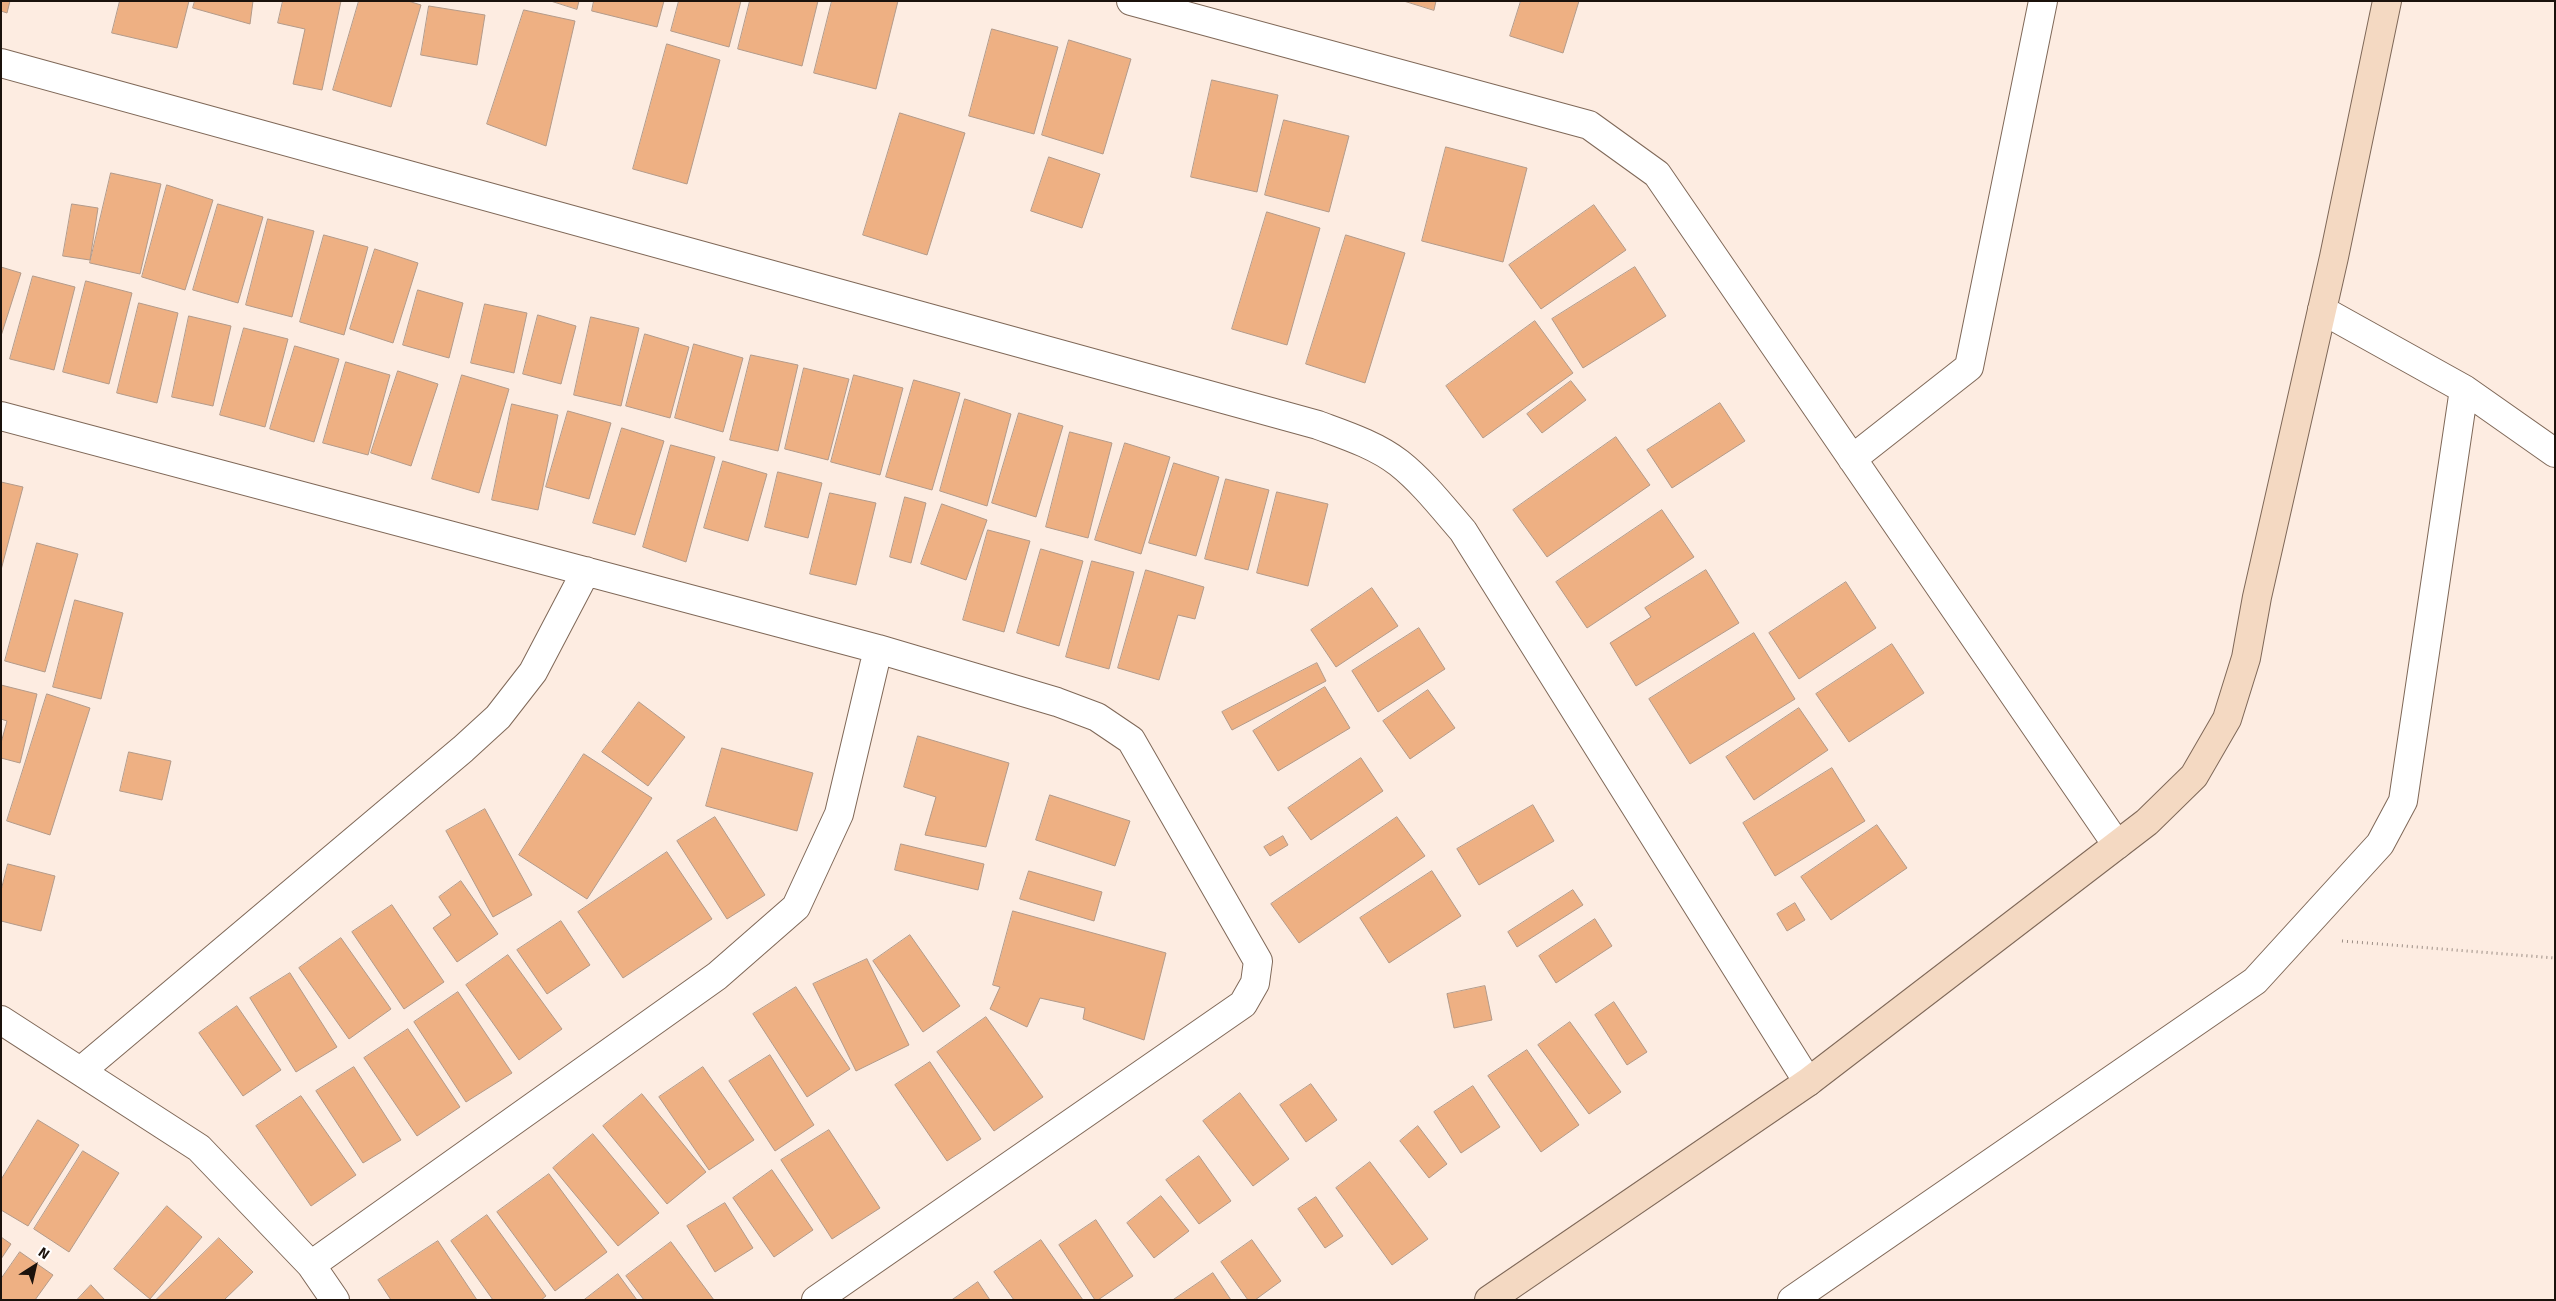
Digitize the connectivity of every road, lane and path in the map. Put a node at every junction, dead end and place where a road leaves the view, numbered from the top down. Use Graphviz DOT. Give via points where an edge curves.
graph roads {
  1 [pos="1130,1"];
  2 [pos="2043,1"];
  3 [pos="2387,1"];
  4 [pos="1,63"];
  5 [pos="2322,310"];
  6 [pos="2464,388"];
  7 [pos="1,416"];
  8 [pos="2555,453"];
  9 [pos="1852,459"];
  10 [pos="586,571"];
  11 [pos="878,649"];
  12 [pos="2117,845"];
  13 [pos="2294,938"];
  14 [pos="2555,958"];
  15 [pos="1,1020"];
  16 [pos="82,1070"];
  17 [pos="1808,1082"];
  18 [pos="311,1265"];
  19 [pos="335,1300"];
  20 [pos="816,1300"];
  21 [pos="1489,1300"];
  22 [pos="1792,1300"];
  1 -- 9 [label="street" via="1589,126 1657,174"];
  2 -- 9 [label="street" via="1968,367"];
  3 -- 5 [label="street"];
  4 -- 17 [label="street" via="1318,425 1366,444 1398,462 1463,531"];
  5 -- 6 [label="street"];
  5 -- 12 [label="street" via="2246,658 2226,719 2194,776 2147,822"];
  6 -- 8 [label="street"];
  6 -- 13 [label="street" via="2404,800 2380,844"];
  7 -- 10 [label="street"];
  9 -- 12 [label="street"];
  10 -- 11 [label="street"];
  10 -- 16 [label="street" via="533,672 498,717"];
  11 -- 18 [label="street" via="839,814 796,908 718,976"];
  11 -- 20 [label="street" via="1057,702 1097,717 1131,740 1258,961 1255,983 1237,1009"];
  12 -- 17 [label="street"];
  13 -- 14 [label="path"];
  13 -- 22 [label="street" via="2255,981"];
  15 -- 16 [label="street"];
  16 -- 18 [label="street" via="199,1148"];
  17 -- 21 [label="street"];
  18 -- 19 [label="street"];
}
